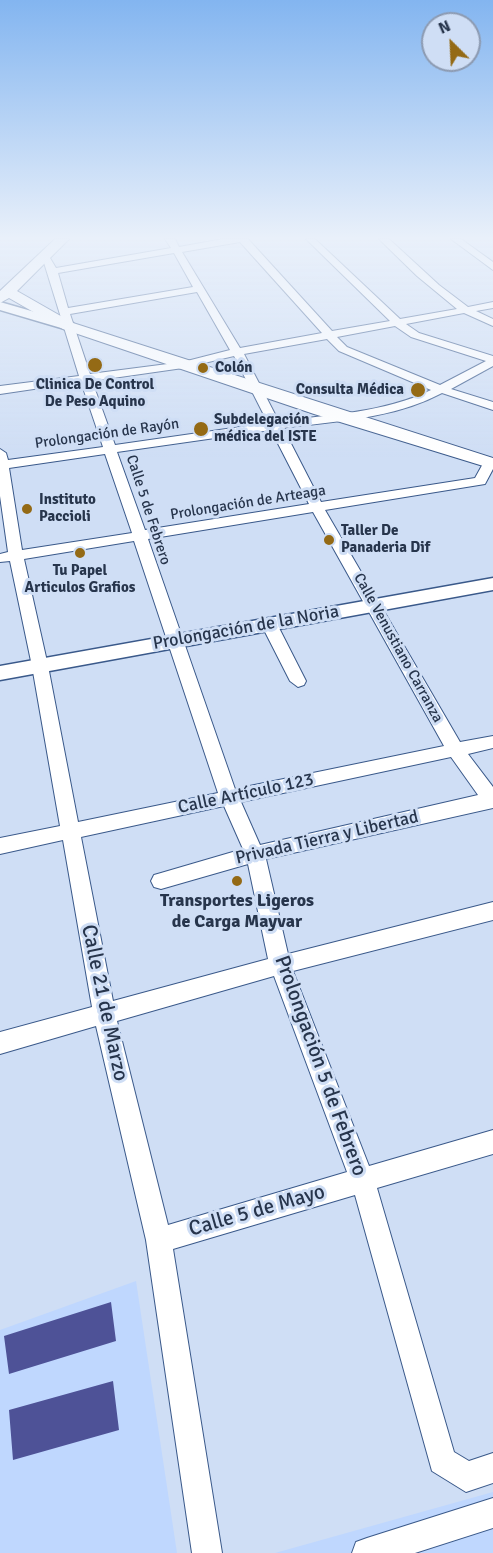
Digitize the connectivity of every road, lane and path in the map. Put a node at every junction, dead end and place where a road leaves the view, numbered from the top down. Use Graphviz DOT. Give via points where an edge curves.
graph roads {
  1 [pos="28,311"];
  2 [pos="47,311"];
  3 [pos="65,311"];
  4 [pos="100,311"];
  5 [pos="213,311"];
  6 [pos="306,311"];
  7 [pos="386,311"];
  8 [pos="454,311"];
  9 [pos="471,311"];
  10 [pos="67,319"];
  11 [pos="398,323"];
  12 [pos="493,323"];
  13 [pos="328,336"];
  14 [pos="237,352"];
  15 [pos="493,361"];
  16 [pos="183,365"];
  17 [pos="87,380"];
  18 [pos="254,389"];
  19 [pos="440,389"];
  20 [pos="0,390"];
  21 [pos="493,406"];
  22 [pos="342,417"];
  23 [pos="276,428"];
  24 [pos="111,450"];
  25 [pos="1,461"];
  26 [pos="492,464"];
  27 [pos="318,508"];
  28 [pos="140,537"];
  29 [pos="8,557"];
  30 [pos="493,584"];
  31 [pos="375,606"];
  32 [pos="269,624"];
  33 [pos="175,640"];
  34 [pos="40,666"];
  35 [pos="0,673"];
  36 [pos="298,681"];
  37 [pos="493,742"];
  38 [pos="455,750"];
  39 [pos="229,797"];
  40 [pos="493,800"];
  41 [pos="70,831"];
  42 [pos="0,846"];
  43 [pos="255,854"];
  44 [pos="161,881"];
  45 [pos="493,911"];
  46 [pos="280,965"];
  47 [pos="104,1013"];
  48 [pos="0,1043"];
  49 [pos="493,1142"];
  50 [pos="363,1181"];
  51 [pos="159,1240"];
  52 [pos="493,1468"];
  53 [pos="493,1513"];
  54 [pos="207,1553"];
  55 [pos="366,1553"];
  1 -- 10 [label="street"];
  2 -- 10 [label="main road"];
  3 -- 10 [label="street, Calle 5 de Febrero"];
  4 -- 10 [label="street"];
  5 -- 14 [label="street, Calle Venustiano Carranza"];
  6 -- 13 [label="street"];
  7 -- 11 [label="street"];
  8 -- 11 [label="street"];
  9 -- 12 [label="street"];
  10 -- 16 [label="main road"];
  10 -- 17 [label="street, Calle 5 de Febrero"];
  11 -- 13 [label="street"];
  11 -- 15 [label="street" via="416,335"];
  13 -- 14 [label="street"];
  13 -- 19 [label="street" via="361,358"];
  14 -- 16 [label="street"];
  14 -- 18 [label="street, Calle Venustiano Carranza"];
  15 -- 19 [label="street, Prolongación de Rayón"];
  16 -- 17 [label="street"];
  16 -- 18 [label="main road"];
  17 -- 20 [label="street"];
  17 -- 24 [label="street, Calle 5 de Febrero"];
  18 -- 22 [label="main road"];
  18 -- 23 [label="street, Calle Venustiano Carranza"];
  19 -- 21 [label="street"];
  19 -- 22 [label="street, Prolongación de Rayón" via="420,400 386,410"];
  22 -- 23 [label="street, Prolongación de Rayón"];
  22 -- 26 [label="main road"];
  23 -- 24 [label="street, Prolongación de Rayón"];
  23 -- 27 [label="street, Calle Venustiano Carranza"];
  24 -- 25 [label="street, Prolongación de Rayón"];
  24 -- 28 [label="street, Calle 5 de Febrero"];
  25 -- 29 [label="street, Calle 21 de Marzo"];
  26 -- 27 [label="street, Prolongación de Arteaga" via="480,482"];
  27 -- 28 [label="street, Prolongación de Arteaga"];
  27 -- 31 [label="street, Calle Venustiano Carranza"];
  28 -- 29 [label="street, Prolongación de Arteaga"];
  28 -- 33 [label="street, Calle 5 de Febrero"];
  29 -- 34 [label="street, Calle 21 de Marzo"];
  30 -- 31 [label="street, Prolongación de la Noria"];
  31 -- 32 [label="street, Prolongación de la Noria"];
  31 -- 38 [label="street, Calle Venustiano Carranza"];
  32 -- 33 [label="street, Prolongación de la Noria"];
  32 -- 36 [label="street"];
  33 -- 34 [label="street, Prolongación de la Noria"];
  33 -- 39 [label="street, Prolongación 5 de Febrero"];
  34 -- 35 [label="street, Prolongación de la Noria"];
  34 -- 41 [label="street, Calle 21 de Marzo"];
  37 -- 38 [label="street, Calle Artículo 123"];
  38 -- 39 [label="street, Calle Artículo 123"];
  38 -- 40 [label="street, Calle Venustiano Carranza"];
  39 -- 41 [label="street, Calle Artículo 123"];
  39 -- 43 [label="street, Prolongación 5 de Febrero"];
  40 -- 43 [label="street, Privada Tierra y Libertad"];
  41 -- 42 [label="street, Calle Artículo 123"];
  41 -- 47 [label="street, Calle 21 de Marzo"];
  43 -- 44 [label="street, Privada Tierra y Libertad"];
  43 -- 46 [label="street, Prolongación 5 de Febrero"];
  45 -- 46 [label="street"];
  46 -- 47 [label="street"];
  46 -- 50 [label="street, Prolongación 5 de Febrero"];
  47 -- 48 [label="street"];
  47 -- 51 [label="street, Calle 21 de Marzo"];
  49 -- 50 [label="street, Calle 5 de Mayo"];
  50 -- 51 [label="street, Calle 5 de Mayo"];
  50 -- 52 [label="street, Prolongación 5 de Febrero" via="442,1461 466,1477"];
  51 -- 54 [label="street, Calle 21 de Marzo"];
  53 -- 55 [label="street"];
}
